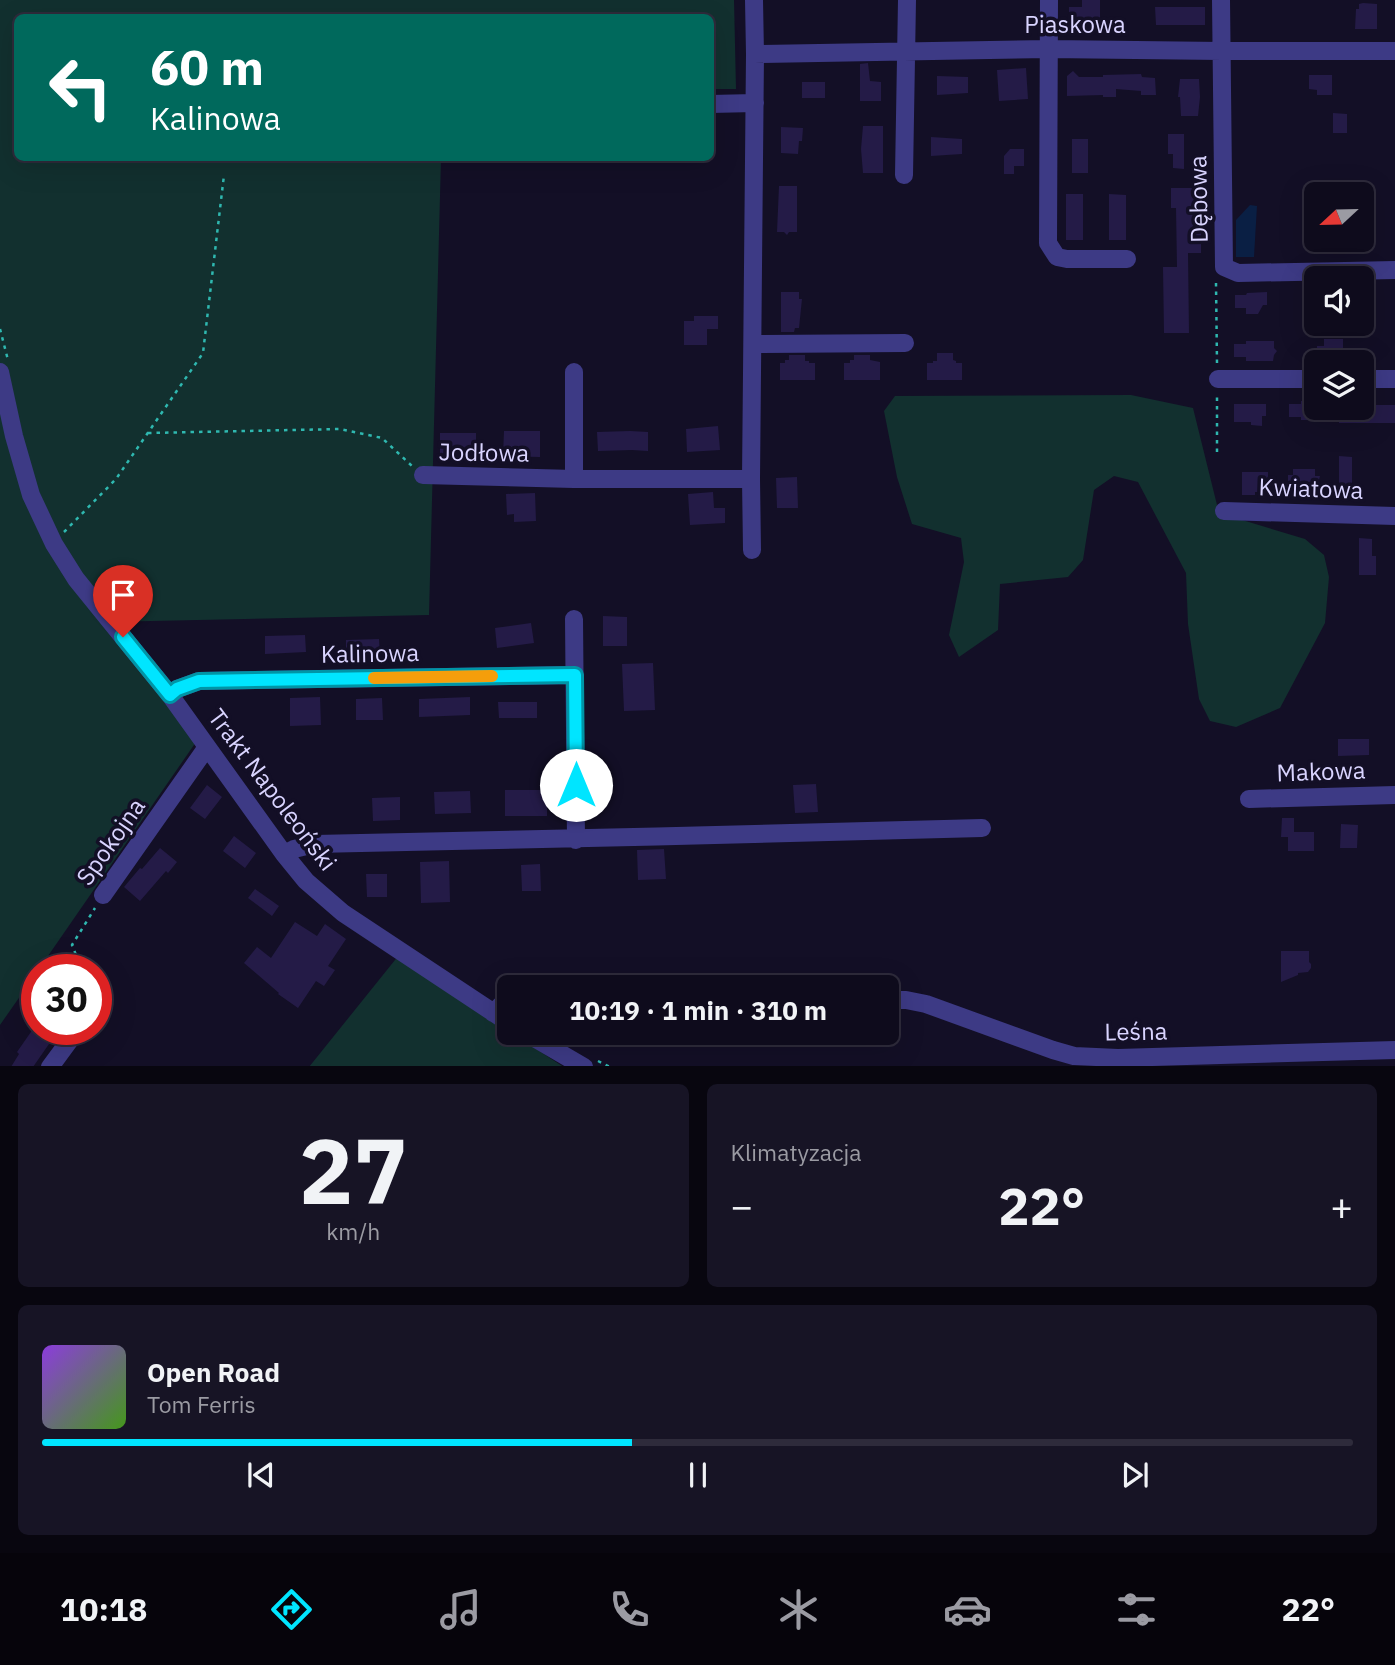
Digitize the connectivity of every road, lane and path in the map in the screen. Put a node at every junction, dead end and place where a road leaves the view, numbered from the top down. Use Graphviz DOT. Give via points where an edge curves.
graph roads {
  1 [pos="754,0"];
  2 [pos="907,0"];
  3 [pos="1049,0"];
  4 [pos="1221,0"];
  5 [pos="1049,49"];
  6 [pos="906,51"];
  7 [pos="1222,51"];
  8 [pos="1395,51"];
  9 [pos="755,54"];
  10 [pos="755,103"];
  11 [pos="714,104"];
  12 [pos="904,175"];
  13 [pos="224,176"];
  14 [pos="1128,259"];
  15 [pos="1224,267"];
  16 [pos="1395,270"];
  17 [pos="0,329"];
  18 [pos="905,343"];
  19 [pos="753,344"];
  20 [pos="5,370"];
  21 [pos="575,372"];
  22 [pos="1218,379"];
  23 [pos="1304,379"];
  24 [pos="1374,379"];
  25 [pos="1395,379"];
  26 [pos="148,433"];
  27 [pos="1217,452"];
  28 [pos="422,475"];
  29 [pos="574,479"];
  30 [pos="751,479"];
  31 [pos="1224,511"];
  32 [pos="1395,516"];
  33 [pos="54,544"];
  34 [pos="752,550"];
  35 [pos="574,619"];
  36 [pos="575,675"];
  37 [pos="170,695"];
  38 [pos="207,747"];
  39 [pos="1395,794"];
  40 [pos="1249,799"];
  41 [pos="982,828"];
  42 [pos="576,840"];
  43 [pos="284,854"];
  44 [pos="103,895"];
  45 [pos="76,954"];
  46 [pos="899,1000"];
  47 [pos="497,1009"];
  48 [pos="493,1013"];
  49 [pos="497,1016"];
  50 [pos="66,1045"];
  51 [pos="547,1045"];
  52 [pos="1395,1050"];
  53 [pos="50,1066"];
  54 [pos="584,1066"];
  1 -- 9 [label="street"];
  2 -- 6 [label="street"];
  3 -- 5 [label="street"];
  4 -- 7 [label="street, Dębowa"];
  5 -- 6 [label="street, Piaskowa"];
  5 -- 7 [label="street, Piaskowa"];
  5 -- 14 [label="street" via="1048,243 1057,257"];
  6 -- 9 [label="street, Piaskowa"];
  6 -- 12 [label="street"];
  7 -- 8 [label="street, Piaskowa"];
  7 -- 15 [label="street, Dębowa"];
  9 -- 10 [label="street"];
  10 -- 11 [label="street"];
  10 -- 19 [label="street"];
  13 -- 26 [label="path" via="203,353"];
  15 -- 16 [label="street, Dębowa" via="1238,274"];
  15 -- 22 [label="path" via="1216,283"];
  17 -- 20 [label="path"];
  18 -- 19 [label="street"];
  19 -- 30 [label="street"];
  20 -- 33 [label="street, Trakt Napoleoński" via="14,436 31,495"];
  21 -- 29 [label="street"];
  22 -- 23 [label="street"];
  22 -- 27 [label="path"];
  24 -- 25 [label="street"];
  26 -- 28 [label="path, Jodłowa" via="340,429 382,438"];
  26 -- 33 [label="path" via="116,479"];
  28 -- 29 [label="street, Jodłowa"];
  29 -- 30 [label="street, Jodłowa"];
  30 -- 34 [label="street"];
  31 -- 32 [label="street, Kwiatowa"];
  33 -- 37 [label="street, Trakt Napoleoński" via="76,579"];
  35 -- 36 [label="street"];
  36 -- 37 [label="street, Kalinowa" via="199,681"];
  36 -- 42 [label="street"];
  37 -- 38 [label="street, Trakt Napoleoński"];
  38 -- 43 [label="street, Trakt Napoleoński"];
  38 -- 44 [label="street, Spokojna"];
  39 -- 40 [label="street, Makowa"];
  41 -- 42 [label="street"];
  42 -- 43 [label="street" via="315,844"];
  43 -- 48 [label="street, Trakt Napoleoński" via="306,881 343,913"];
  44 -- 45 [label="path, Spokojna" via="72,945"];
  46 -- 52 [label="street, Leśna" via="926,1004 1074,1056"];
  47 -- 48 [label="street"];
  48 -- 49 [label="street, Trakt Napoleoński"];
  50 -- 53 [label="street"];
  51 -- 54 [label="street"];
}
